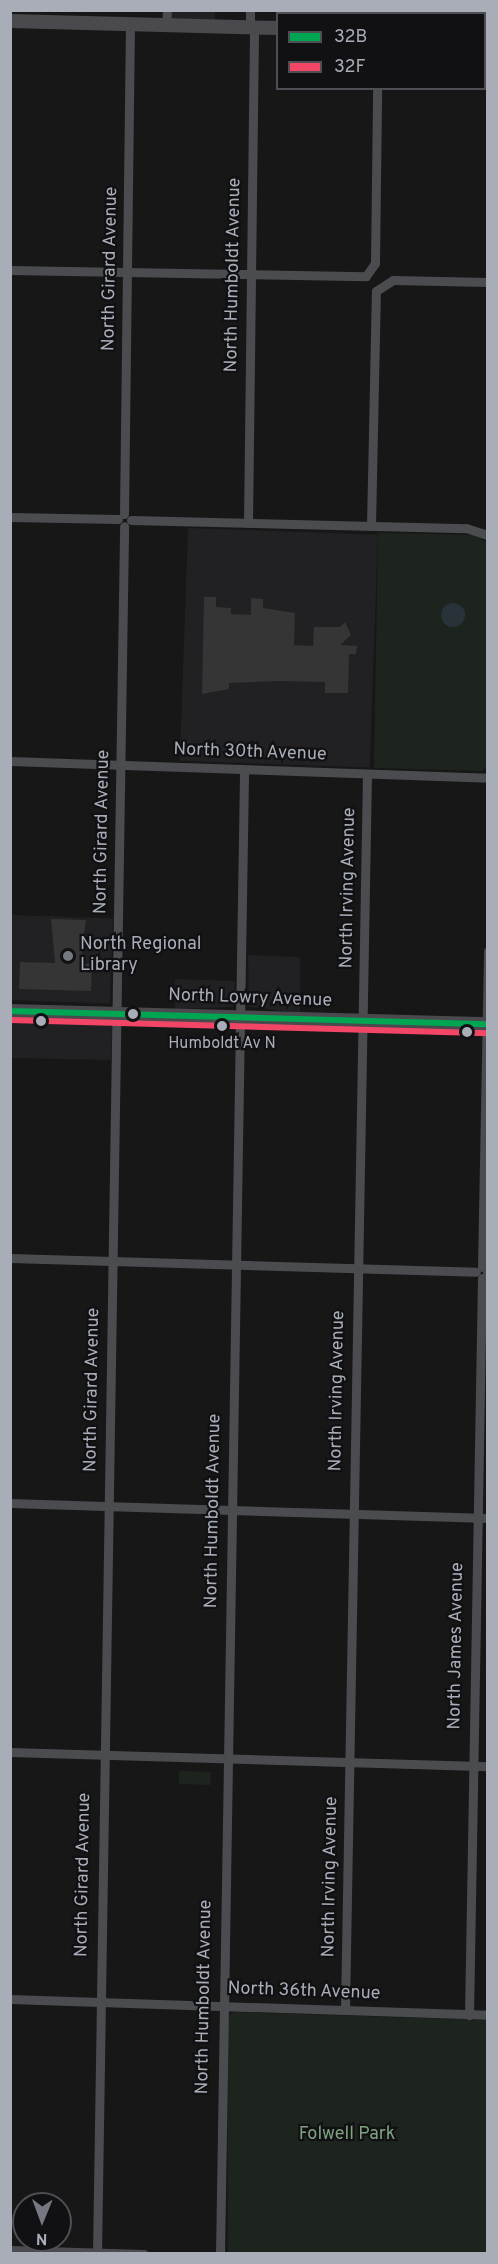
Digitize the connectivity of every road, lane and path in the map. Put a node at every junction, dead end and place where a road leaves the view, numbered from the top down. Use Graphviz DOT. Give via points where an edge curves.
graph roads {
  1 [pos="11,10"];
  2 [pos="166,10"];
  3 [pos="250,10"];
  4 [pos="10,20"];
  5 [pos="130,24"];
  6 [pos="166,25"];
  7 [pos="252,27"];
  8 [pos="276,28"];
  9 [pos="377,90"];
  10 [pos="10,270"];
  11 [pos="128,273"];
  12 [pos="251,276"];
  13 [pos="488,282"];
  14 [pos="10,517"];
  15 [pos="124,520"];
  16 [pos="248,523"];
  17 [pos="370,526"];
  18 [pos="488,535"];
  19 [pos="10,761"];
  20 [pos="120,765"];
  21 [pos="244,770"];
  22 [pos="367,774"];
  23 [pos="488,778"];
  24 [pos="488,951"];
  25 [pos="10,1011"];
  26 [pos="117,1013"];
  27 [pos="240,1017"];
  28 [pos="363,1021"];
  29 [pos="487,1024"];
  30 [pos="10,1258"];
  31 [pos="111,1261"];
  32 [pos="234,1265"];
  33 [pos="357,1269"];
  34 [pos="483,1272"];
  35 [pos="10,1503"];
  36 [pos="107,1505"];
  37 [pos="230,1510"];
  38 [pos="353,1514"];
  39 [pos="476,1517"];
  40 [pos="488,1518"];
  41 [pos="10,1752"];
  42 [pos="103,1755"];
  43 [pos="226,1758"];
  44 [pos="349,1764"];
  45 [pos="472,1766"];
  46 [pos="488,1766"];
  47 [pos="10,2000"];
  48 [pos="98,2002"];
  49 [pos="221,2005"];
  50 [pos="345,2009"];
  51 [pos="468,2015"];
  52 [pos="488,2015"];
  53 [pos="10,2250"];
  54 [pos="97,2253"];
  55 [pos="144,2253"];
  56 [pos="220,2253"];
  1 -- 4 [label="main road"];
  2 -- 6 [label="street"];
  3 -- 7 [label="street, North Humboldt Avenue"];
  4 -- 5 [label="main road"];
  5 -- 6 [label="main road"];
  5 -- 11 [label="street, North Girard Avenue"];
  6 -- 7 [label="main road"];
  7 -- 8 [label="main road"];
  7 -- 12 [label="street, North Humboldt Avenue"];
  9 -- 12 [label="street" via="375,256 369,273 352,279"];
  10 -- 11 [label="street"];
  11 -- 12 [label="street"];
  11 -- 15 [label="street, North Girard Avenue"];
  12 -- 16 [label="street, North Humboldt Avenue"];
  13 -- 17 [label="street" via="400,279 380,285 374,302"];
  14 -- 15 [label="street"];
  15 -- 16 [label="street"];
  15 -- 20 [label="street, North Girard Avenue"];
  16 -- 17 [label="street"];
  17 -- 18 [label="street" via="466,528"];
  19 -- 20 [label="street, North 30th Avenue"];
  20 -- 21 [label="street, North 30th Avenue"];
  20 -- 26 [label="street, North Girard Avenue"];
  21 -- 22 [label="street, North 30th Avenue"];
  21 -- 27 [label="street, North Humboldt Avenue"];
  22 -- 23 [label="street, North 30th Avenue"];
  22 -- 28 [label="street, North Irving Avenue"];
  24 -- 29 [label="street, North James Avenue"];
  25 -- 26 [label="main road, North Lowry Avenue"];
  26 -- 27 [label="main road, North Lowry Avenue"];
  26 -- 31 [label="street, North Girard Avenue"];
  27 -- 28 [label="main road, North Lowry Avenue"];
  27 -- 32 [label="street, North Humboldt Avenue"];
  28 -- 29 [label="main road, North Lowry Avenue"];
  28 -- 33 [label="street, North Irving Avenue"];
  29 -- 34 [label="street, North James Avenue"];
  30 -- 31 [label="street"];
  31 -- 32 [label="street"];
  31 -- 36 [label="street, North Girard Avenue"];
  32 -- 33 [label="street"];
  32 -- 37 [label="street, North Humboldt Avenue"];
  33 -- 34 [label="street"];
  33 -- 38 [label="street, North Irving Avenue"];
  34 -- 39 [label="street, North James Avenue"];
  35 -- 36 [label="street"];
  36 -- 37 [label="street"];
  36 -- 42 [label="street, North Girard Avenue"];
  37 -- 38 [label="street"];
  37 -- 43 [label="street, North Humboldt Avenue"];
  38 -- 39 [label="street"];
  38 -- 44 [label="street, North Irving Avenue"];
  39 -- 40 [label="street"];
  39 -- 45 [label="street, North James Avenue"];
  41 -- 42 [label="street"];
  42 -- 43 [label="street"];
  42 -- 48 [label="street, North Girard Avenue"];
  43 -- 44 [label="street"];
  43 -- 49 [label="street, North Humboldt Avenue"];
  44 -- 45 [label="street"];
  44 -- 50 [label="street, North Irving Avenue"];
  45 -- 46 [label="street"];
  45 -- 51 [label="street, North James Avenue"];
  47 -- 48 [label="street, North 36th Avenue"];
  48 -- 49 [label="street, North 36th Avenue"];
  48 -- 54 [label="street, North Girard Avenue"];
  49 -- 50 [label="street, North 36th Avenue"];
  49 -- 56 [label="street, North Humboldt Avenue"];
  50 -- 51 [label="street, North 36th Avenue"];
  51 -- 52 [label="street, North 36th Avenue"];
  53 -- 54 [label="street"];
  54 -- 55 [label="street"];
}
